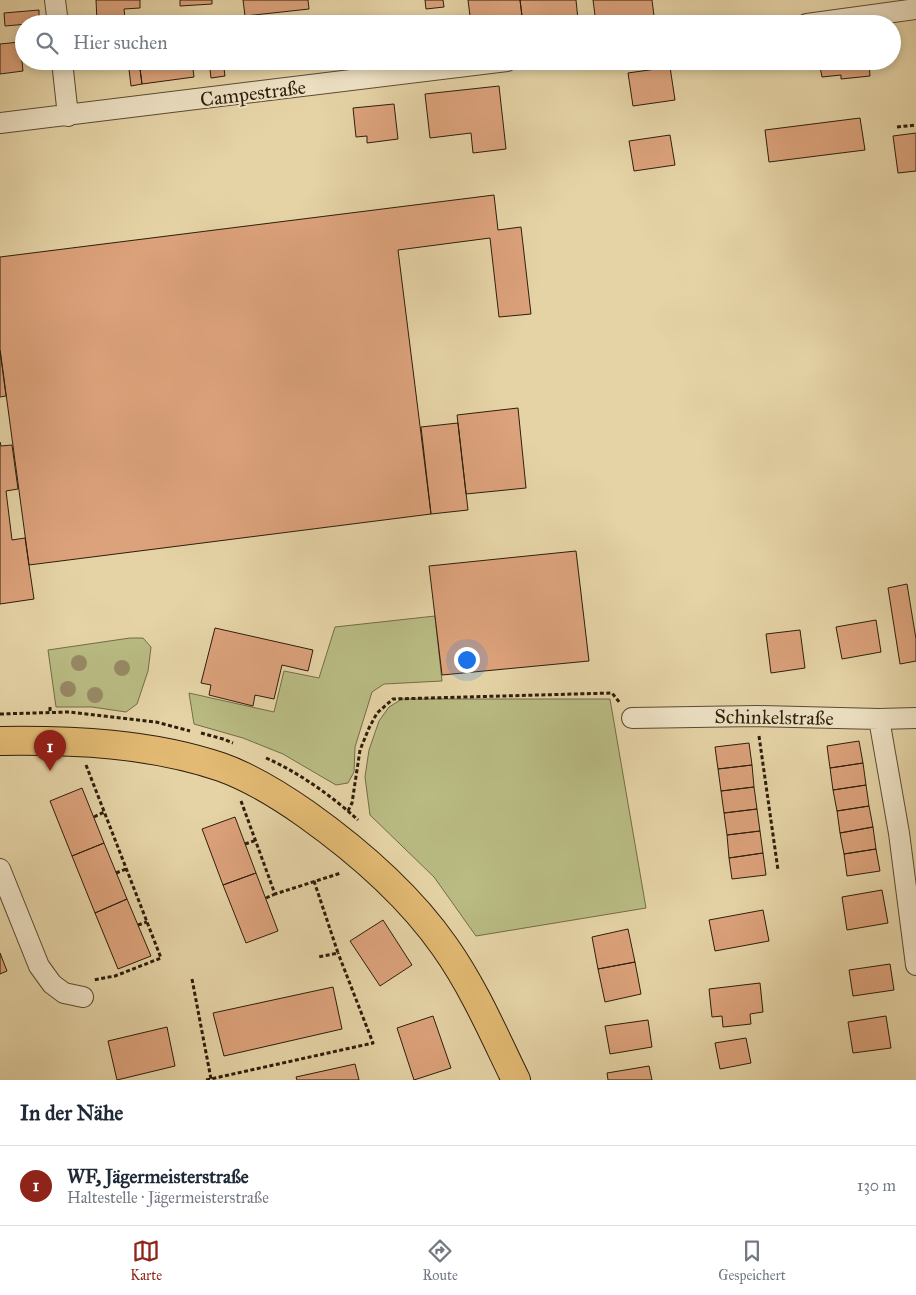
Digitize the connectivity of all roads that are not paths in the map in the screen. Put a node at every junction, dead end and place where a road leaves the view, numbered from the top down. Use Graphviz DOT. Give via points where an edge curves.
graph roads {
  1 [pos="56,0"];
  2 [pos="911,6"];
  3 [pos="57,15"];
  4 [pos="859,15"];
  5 [pos="63,70"];
  6 [pos="435,70"];
  7 [pos="68,116"];
  8 [pos="0,123"];
  9 [pos="632,718"];
  10 [pos="916,718"];
  11 [pos="879,719"];
  12 [pos="0,741"];
  13 [pos="0,869"];
  14 [pos="916,964"];
  15 [pos="84,989"];
  16 [pos="516,1080"];
  1 -- 3 [label="street"];
  2 -- 4 [label="street"];
  5 -- 7 [label="street"];
  6 -- 7 [label="street, Campestraße"];
  7 -- 8 [label="street, Campestraße"];
  9 -- 11 [label="street, Schinkelstraße" via="757,716"];
  10 -- 11 [label="street, Schinkelstraße"];
  11 -- 14 [label="street" via="899,833"];
  12 -- 16 [label="main road" via="102,743 192,758 252,780 284,798 363,858 423,917 468,983"];
  13 -- 15 [label="street" via="39,966 52,984 64,993"];
}
